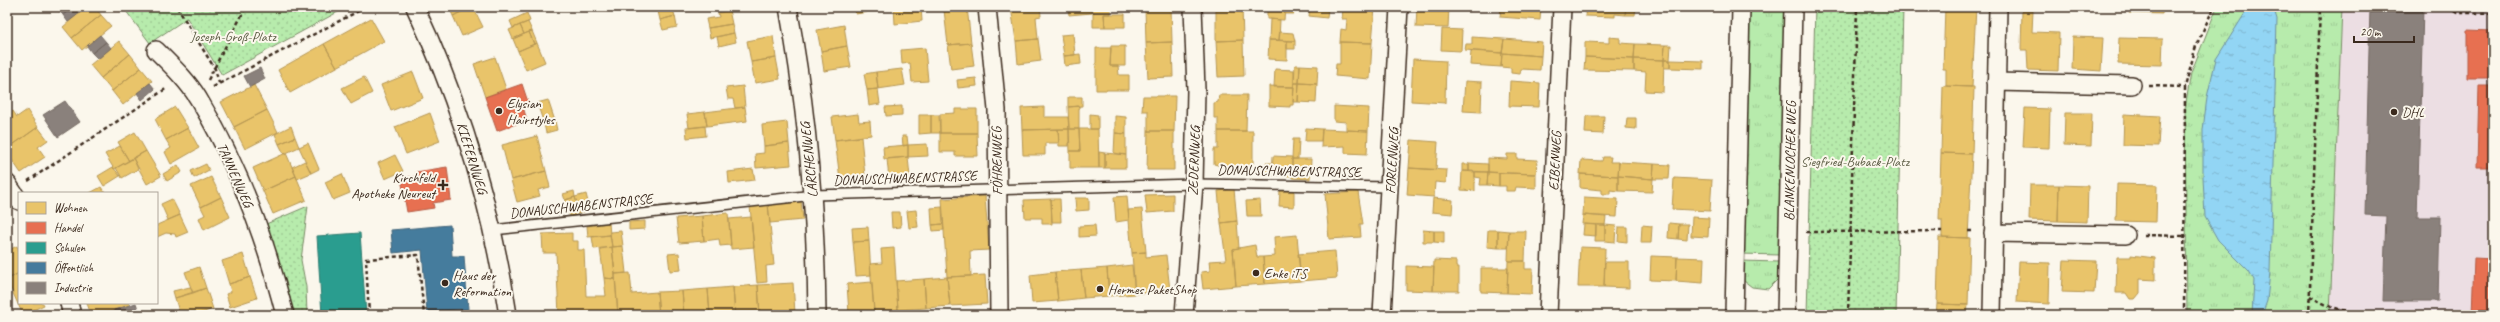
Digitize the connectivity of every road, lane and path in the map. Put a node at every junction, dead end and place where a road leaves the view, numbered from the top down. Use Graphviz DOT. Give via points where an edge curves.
graph roads {
  1 [pos="177,7"];
  2 [pos="246,7"];
  3 [pos="366,7"];
  4 [pos="415,7"];
  5 [pos="788,7"];
  6 [pos="987,7"];
  7 [pos="1193,7"];
  8 [pos="1399,7"];
  9 [pos="1562,7"];
  10 [pos="1741,7"];
  11 [pos="1793,7"];
  12 [pos="1857,7"];
  13 [pos="1998,7"];
  14 [pos="2214,7"];
  15 [pos="2320,7"];
  16 [pos="2448,7"];
  17 [pos="2493,13"];
  18 [pos="156,50"];
  19 [pos="214,69"];
  20 [pos="182,77"];
  21 [pos="1996,82"];
  22 [pos="218,83"];
  23 [pos="2132,85"];
  24 [pos="2185,87"];
  25 [pos="198,98"];
  26 [pos="1194,184"];
  27 [pos="1391,186"];
  28 [pos="998,188"];
  29 [pos="13,192"];
  30 [pos="814,195"];
  31 [pos="493,230"];
  32 [pos="1942,231"];
  33 [pos="1788,232"];
  34 [pos="1850,232"];
  35 [pos="1993,233"];
  36 [pos="2126,235"];
  37 [pos="2184,236"];
  38 [pos="2310,296"];
  39 [pos="69,304"];
  40 [pos="2372,313"];
  41 [pos="72,315"];
  42 [pos="285,315"];
  43 [pos="369,315"];
  44 [pos="424,315"];
  45 [pos="508,315"];
  46 [pos="817,315"];
  47 [pos="999,315"];
  48 [pos="1184,315"];
  49 [pos="1382,315"];
  50 [pos="1548,315"];
  51 [pos="1734,315"];
  52 [pos="1786,315"];
  53 [pos="1848,315"];
  54 [pos="1992,315"];
  55 [pos="2184,315"];
  56 [pos="2309,315"];
  1 -- 19 [label="path"];
  2 -- 19 [label="path"];
  3 -- 22 [label="path"];
  4 -- 31 [label="street, KIEFERNWEG" via="452,95 474,158"];
  5 -- 30 [label="street, LÄRCHENWEG" via="800,73"];
  6 -- 28 [label="street, FÖHRENWEG" via="997,110"];
  7 -- 26 [label="street, ZEDERNWEG" via="1196,90"];
  8 -- 27 [label="street, FORLENWEG"];
  9 -- 50 [label="street, EIBENWEG"];
  10 -- 51 [label="street"];
  11 -- 33 [label="street, BLANKENLOCHER WEG"];
  12 -- 34 [label="path"];
  13 -- 21 [label="street"];
  14 -- 24 [label="path" via="2196,46"];
  15 -- 38 [label="path"];
  16 -- 17 [label="path" via="2458,13"];
  18 -- 20 [label="street, TANNENWEG"];
  19 -- 22 [label="path"];
  19 -- 25 [label="path"];
  20 -- 25 [label="street, TANNENWEG"];
  20 -- 29 [label="path"];
  21 -- 23 [label="street"];
  21 -- 35 [label="street"];
  22 -- 25 [label="path"];
  23 -- 24 [label="path"];
  24 -- 37 [label="path"];
  25 -- 42 [label="street, TANNENWEG" via="258,226"];
  26 -- 27 [label="lane, DONAUSCHWABENSTRASSE"];
  26 -- 28 [label="lane, DONAUSCHWABENSTRASSE"];
  26 -- 48 [label="street, ZEDERNWEG"];
  27 -- 49 [label="street, FORLENWEG"];
  28 -- 30 [label="lane, DONAUSCHWABENSTRASSE"];
  28 -- 47 [label="street, FÖHRENWEG"];
  30 -- 31 [label="lane, DONAUSCHWABENSTRASSE"];
  30 -- 46 [label="street, LÄRCHENWEG"];
  31 -- 45 [label="street, KIEFERNWEG"];
  32 -- 34 [label="path"];
  33 -- 34 [label="path"];
  33 -- 52 [label="street, BLANKENLOCHER WEG"];
  34 -- 53 [label="path"];
  35 -- 36 [label="street"];
  35 -- 54 [label="street"];
  36 -- 37 [label="path"];
  37 -- 55 [label="path"];
  38 -- 40 [label="path" via="2321,303 2351,313"];
  38 -- 56 [label="path"];
  39 -- 41 [label="street"];
  43 -- 44 [label="path" via="366,259 418,255"];
}
